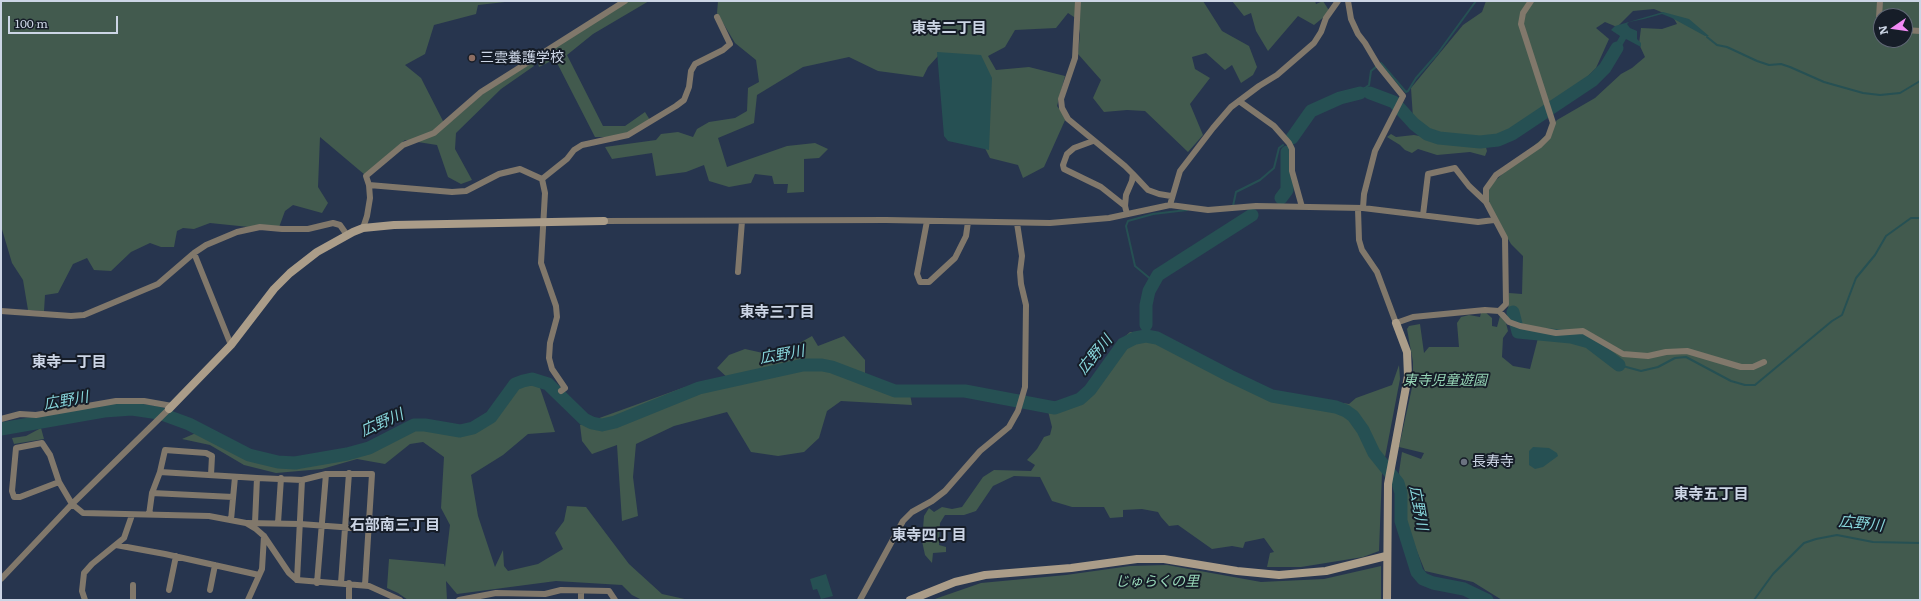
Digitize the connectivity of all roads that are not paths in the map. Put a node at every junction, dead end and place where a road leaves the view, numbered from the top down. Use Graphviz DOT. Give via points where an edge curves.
graph roads {
  1 [pos="625,1"];
  2 [pos="1078,1"];
  3 [pos="1338,1"];
  4 [pos="1348,1"];
  5 [pos="1531,1"];
  6 [pos="717,17"];
  7 [pos="1239,100"];
  8 [pos="1094,141"];
  9 [pos="1132,174"];
  10 [pos="542,179"];
  11 [pos="369,185"];
  12 [pos="1172,196"];
  13 [pos="1486,202"];
  14 [pos="1170,205"];
  15 [pos="1125,206"];
  16 [pos="1302,207"];
  17 [pos="1360,209"];
  18 [pos="1127,214"];
  19 [pos="1423,215"];
  20 [pos="926,220"];
  21 [pos="1494,220"];
  22 [pos="604,221"];
  23 [pos="742,221"];
  24 [pos="968,222"];
  25 [pos="543,223"];
  26 [pos="1017,223"];
  27 [pos="363,228"];
  28 [pos="348,235"];
  29 [pos="194,253"];
  30 [pos="738,272"];
  31 [pos="1,311"];
  32 [pos="1499,311"];
  33 [pos="1396,323"];
  34 [pos="231,345"];
  35 [pos="1764,362"];
  36 [pos="561,391"];
  37 [pos="170,408"];
  38 [pos="1,418"];
  39 [pos="160,472"];
  40 [pos="326,474"];
  41 [pos="349,474"];
  42 [pos="211,475"];
  43 [pos="235,477"];
  44 [pos="257,478"];
  45 [pos="281,478"];
  46 [pos="302,480"];
  47 [pos="59,482"];
  48 [pos="152,493"];
  49 [pos="233,497"];
  50 [pos="72,504"];
  51 [pos="132,515"];
  52 [pos="149,515"];
  53 [pos="231,520"];
  54 [pos="246,523"];
  55 [pos="255,523"];
  56 [pos="278,523"];
  57 [pos="300,524"];
  58 [pos="322,526"];
  59 [pos="345,527"];
  60 [pos="368,529"];
  61 [pos="264,536"];
  62 [pos="116,545"];
  63 [pos="176,556"];
  64 [pos="1386,556"];
  65 [pos="215,565"];
  66 [pos="260,575"];
  67 [pos="1,579"];
  68 [pos="297,580"];
  69 [pos="317,583"];
  70 [pos="341,583"];
  71 [pos="349,583"];
  72 [pos="134,585"];
  73 [pos="365,585"];
  74 [pos="169,590"];
  75 [pos="210,590"];
  76 [pos="581,591"];
  77 [pos="510,597"];
  78 [pos="545,597"];
  79 [pos="85,600"];
  80 [pos="133,600"];
  81 [pos="248,600"];
  82 [pos="349,600"];
  83 [pos="400,600"];
  84 [pos="459,600"];
  85 [pos="581,600"];
  86 [pos="615,600"];
  87 [pos="860,600"];
  88 [pos="910,600"];
  89 [pos="1387,600"];
  1 -- 11 [label="street" via="481,92 434,133 403,145 366,176"];
  2 -- 8 [label="street" via="1075,58 1061,98 1062,108 1068,119"];
  3 -- 7 [label="street" via="1314,43 1277,75"];
  4 -- 17 [label="street" via="1351,19 1358,34 1378,65 1403,96 1375,151"];
  5 -- 13 [label="street" via="1521,24 1553,128 1540,146 1496,175 1486,189"];
  6 -- 10 [label="street" via="730,44 695,64 684,100 628,134 582,145"];
  7 -- 12 [label="street" via="1180,171"];
  7 -- 16 [label="street" via="1274,126 1289,143 1292,149 1292,171"];
  8 -- 9 [label="street"];
  8 -- 15 [label="street" via="1074,148 1067,154 1064,169 1101,187"];
  9 -- 12 [label="street" via="1148,190"];
  9 -- 15 [label="street"];
  10 -- 11 [label="street" via="520,169 499,174 466,191"];
  10 -- 25 [label="street" via="545,193"];
  11 -- 27 [label="street" via="370,198"];
  12 -- 14 [label="street"];
  13 -- 19 [label="street" via="1455,168 1435,172 1428,174"];
  13 -- 21 [label="street"];
  14 -- 16 [label="street" via="1208,210 1256,206"];
  14 -- 18 [label="street"];
  15 -- 18 [label="street"];
  16 -- 17 [label="street"];
  17 -- 19 [label="street"];
  17 -- 33 [label="street" via="1359,240 1362,250 1377,272"];
  18 -- 26 [label="street" via="1088,221"];
  19 -- 21 [label="street" via="1478,222"];
  20 -- 23 [label="street"];
  20 -- 24 [label="street"];
  20 -- 24 [label="street" via="917,274 920,282 929,282 955,258 966,236"];
  21 -- 32 [label="street" via="1505,238 1506,252 1506,304"];
  22 -- 23 [label="street"];
  22 -- 25 [label="street"];
  23 -- 30 [label="street"];
  24 -- 26 [label="street"];
  25 -- 27 [label="street" via="421,224"];
  25 -- 36 [label="street" via="541,263 556,306 549,358 552,369 565,388"];
  26 -- 87 [label="street" via="1022,256 1020,284 1026,305 1025,387 1018,412 1009,427 980,451 946,491 912,512 903,521"];
  27 -- 28 [label="street"];
  28 -- 29 [label="street" via="340,225 333,223 308,229 260,227 237,232"];
  28 -- 34 [label="street" via="317,252 290,273 274,289"];
  29 -- 31 [label="street" via="158,284 84,315"];
  29 -- 34 [label="street"];
  32 -- 33 [label="street" via="1413,317"];
  32 -- 35 [label="street" via="1509,322 1520,326 1556,333 1583,331 1623,354 1648,356 1687,351 1741,367 1752,367"];
  33 -- 64 [label="street" via="1406,352 1408,376 1388,484"];
  34 -- 37 [label="street"];
  37 -- 38 [label="street" via="144,401 116,400 36,415 20,414"];
  37 -- 50 [label="street"];
  39 -- 42 [label="street"];
  39 -- 42 [label="street" via="165,450 206,452 212,456"];
  39 -- 48 [label="street"];
  40 -- 41 [label="street"];
  40 -- 46 [label="street"];
  40 -- 58 [label="street"];
  41 -- 59 [label="street"];
  41 -- 60 [label="street" via="372,474"];
  42 -- 43 [label="street"];
  43 -- 44 [label="street"];
  43 -- 49 [label="street"];
  44 -- 45 [label="street"];
  44 -- 55 [label="street"];
  45 -- 46 [label="street"];
  45 -- 56 [label="street"];
  46 -- 57 [label="street"];
  47 -- 47 [label="street" via="50,455 42,443 16,448 12,491 14,497"];
  47 -- 50 [label="street"];
  48 -- 49 [label="street"];
  48 -- 52 [label="street"];
  49 -- 53 [label="street"];
  50 -- 51 [label="street" via="83,513"];
  50 -- 67 [label="street"];
  51 -- 52 [label="street"];
  51 -- 62 [label="street" via="124,538"];
  52 -- 53 [label="street" via="209,516"];
  53 -- 54 [label="street"];
  54 -- 55 [label="street"];
  54 -- 61 [label="street"];
  55 -- 56 [label="street"];
  56 -- 57 [label="street"];
  57 -- 58 [label="street"];
  57 -- 68 [label="street"];
  58 -- 59 [label="street"];
  58 -- 69 [label="street"];
  59 -- 60 [label="street"];
  59 -- 70 [label="street"];
  60 -- 73 [label="street"];
  61 -- 66 [label="street"];
  61 -- 68 [label="street" via="289,574"];
  62 -- 63 [label="street"];
  62 -- 79 [label="street" via="84,573 82,591"];
  63 -- 65 [label="street"];
  63 -- 74 [label="street"];
  64 -- 88 [label="street" via="1326,571 1279,575 1164,559 1137,559 978,576"];
  64 -- 89 [label="street"];
  65 -- 66 [label="street"];
  65 -- 75 [label="street"];
  66 -- 81 [label="street"];
  68 -- 69 [label="street"];
  69 -- 70 [label="street"];
  70 -- 71 [label="street"];
  71 -- 73 [label="street"];
  71 -- 82 [label="street"];
  72 -- 80 [label="street"];
  73 -- 83 [label="street"];
  76 -- 78 [label="street" via="562,590"];
  76 -- 85 [label="street"];
  76 -- 86 [label="street" via="609,591"];
  77 -- 78 [label="street"];
  77 -- 84 [label="street" via="496,593"];
}
